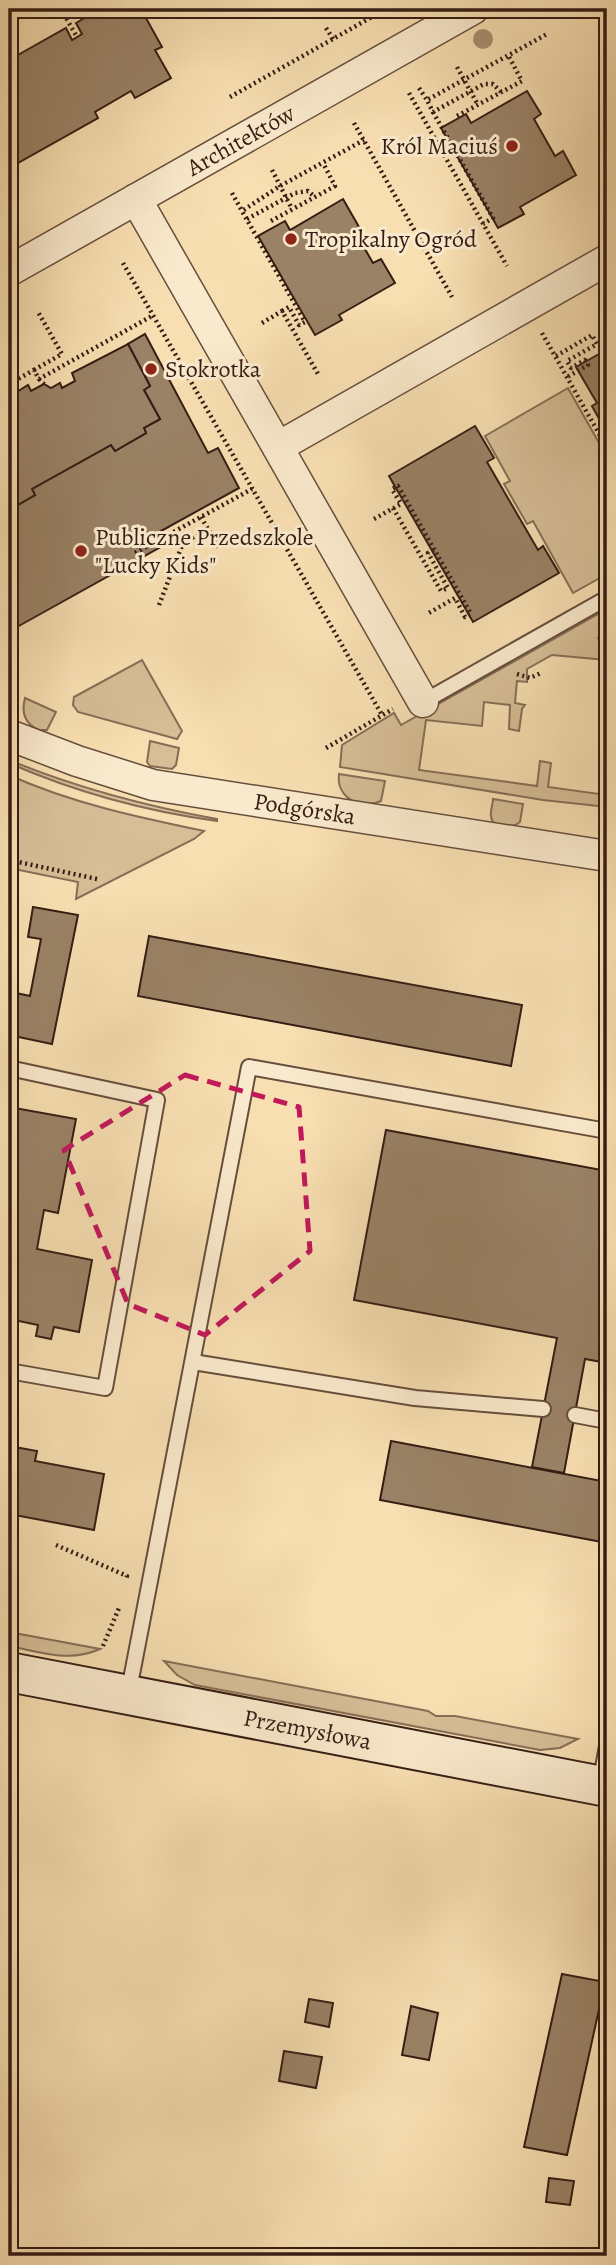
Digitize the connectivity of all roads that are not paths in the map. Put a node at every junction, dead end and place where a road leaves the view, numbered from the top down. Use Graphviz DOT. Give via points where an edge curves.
graph roads {
  1 [pos="473,9"];
  2 [pos="136,200"];
  3 [pos="607,260"];
  4 [pos="9,271"];
  5 [pos="278,447"];
  6 [pos="607,598"];
  7 [pos="423,702"];
  8 [pos="9,735"];
  9 [pos="607,856"];
  10 [pos="9,1068"];
  11 [pos="607,1131"];
  12 [pos="193,1362"];
  13 [pos="9,1371"];
  14 [pos="543,1409"];
  15 [pos="575,1415"];
  16 [pos="607,1422"];
  17 [pos="9,1672"];
  18 [pos="128,1695"];
  19 [pos="607,1746"];
  20 [pos="603,1786"];
  1 -- 2 [label="street, Architektów"];
  2 -- 4 [label="street, Architektów"];
  2 -- 5 [label="street"];
  3 -- 5 [label="street"];
  5 -- 7 [label="street"];
  6 -- 7 [label="lane"];
  8 -- 9 [label="street, Podgórska" via="153,785"];
  10 -- 13 [label="lane" via="157,1100 105,1388"];
  11 -- 12 [label="lane" via="249,1067"];
  12 -- 14 [label="lane" via="415,1398"];
  12 -- 18 [label="lane"];
  15 -- 16 [label="lane"];
  17 -- 18 [label="street, Przemysłowa"];
  18 -- 20 [label="street, Przemysłowa"];
  19 -- 20 [label="lane"];
}
